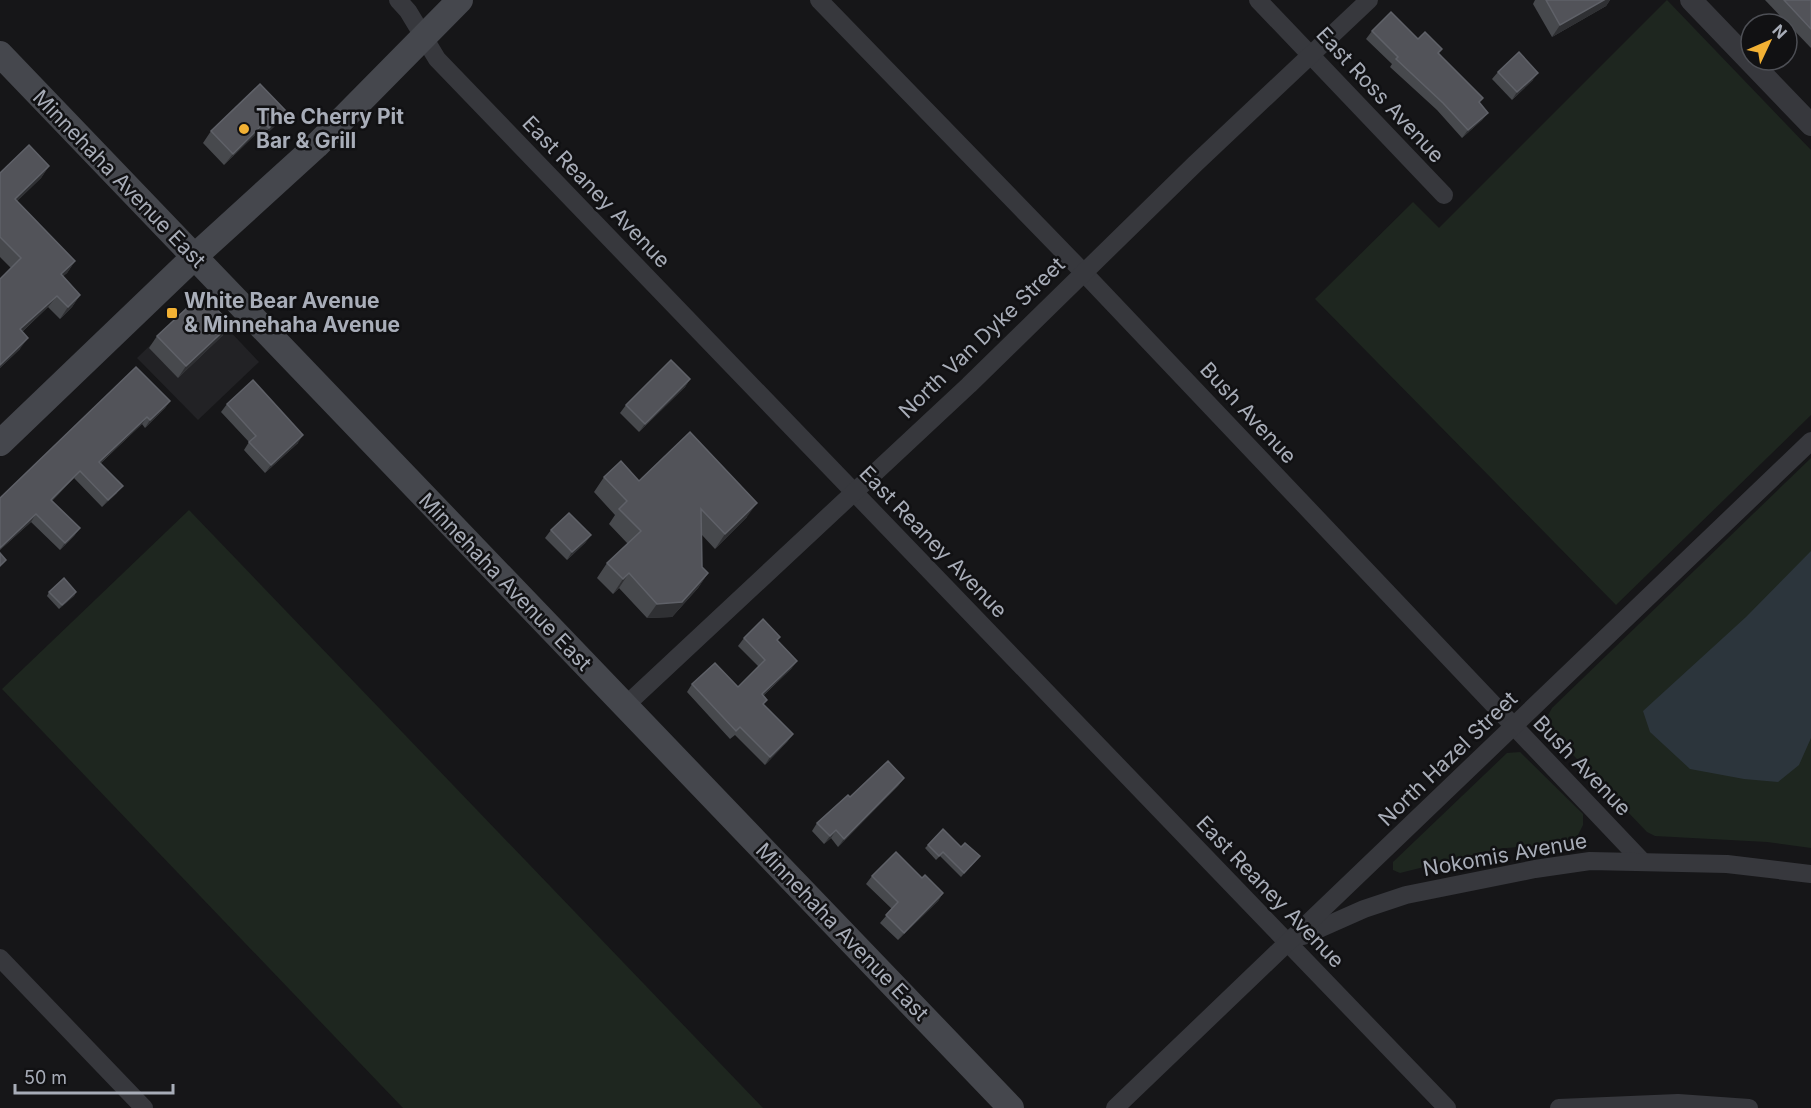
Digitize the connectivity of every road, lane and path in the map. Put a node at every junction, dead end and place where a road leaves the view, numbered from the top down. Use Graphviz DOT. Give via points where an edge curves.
graph roads {
  1 [pos="398,0"];
  2 [pos="460,0"];
  3 [pos="819,0"];
  4 [pos="1258,0"];
  5 [pos="1369,0"];
  6 [pos="1690,0"];
  7 [pos="424,35"];
  8 [pos="0,54"];
  9 [pos="1312,55"];
  10 [pos="1811,125"];
  11 [pos="1443,195"];
  12 [pos="194,257"];
  13 [pos="1083,272"];
  14 [pos="1811,441"];
  15 [pos="0,443"];
  16 [pos="853,491"];
  17 [pos="625,706"];
  18 [pos="1514,727"];
  19 [pos="1641,860"];
  20 [pos="1811,874"];
  21 [pos="1288,943"];
  22 [pos="0,958"];
  23 [pos="144,1108"];
  24 [pos="1011,1108"];
  25 [pos="1115,1108"];
  26 [pos="1447,1108"];
  27 [pos="1559,1108"];
  28 [pos="1749,1108"];
  1 -- 7 [label="street, East Reaney Avenue"];
  2 -- 7 [label="main road"];
  3 -- 13 [label="street, Bush Avenue"];
  4 -- 9 [label="street, East Ross Avenue"];
  5 -- 9 [label="street, North Van Dyke Street"];
  6 -- 10 [label="street"];
  7 -- 12 [label="main road" via="316,146"];
  7 -- 16 [label="street, East Reaney Avenue" via="437,59"];
  8 -- 12 [label="main road, Minnehaha Avenue East"];
  9 -- 11 [label="street, East Ross Avenue"];
  9 -- 13 [label="street, North Van Dyke Street"];
  12 -- 15 [label="main road"];
  12 -- 17 [label="main road, Minnehaha Avenue East"];
  13 -- 16 [label="street, North Van Dyke Street" via="969,385"];
  13 -- 18 [label="street, Bush Avenue"];
  14 -- 18 [label="street, North Hazel Street"];
  16 -- 17 [label="street, North Van Dyke Street"];
  16 -- 21 [label="street, East Reaney Avenue"];
  17 -- 24 [label="main road, Minnehaha Avenue East"];
  18 -- 19 [label="street, Bush Avenue"];
  18 -- 21 [label="street, North Hazel Street"];
  19 -- 20 [label="street, Nokomis Avenue" via="1728,864"];
  19 -- 21 [label="street, Nokomis Avenue" via="1590,861 1535,869 1406,895"];
  21 -- 25 [label="street, North Hazel Street"];
  21 -- 26 [label="street, East Reaney Avenue"];
  22 -- 23 [label="street"];
  27 -- 28 [label="street" via="1678,1103"];
}
